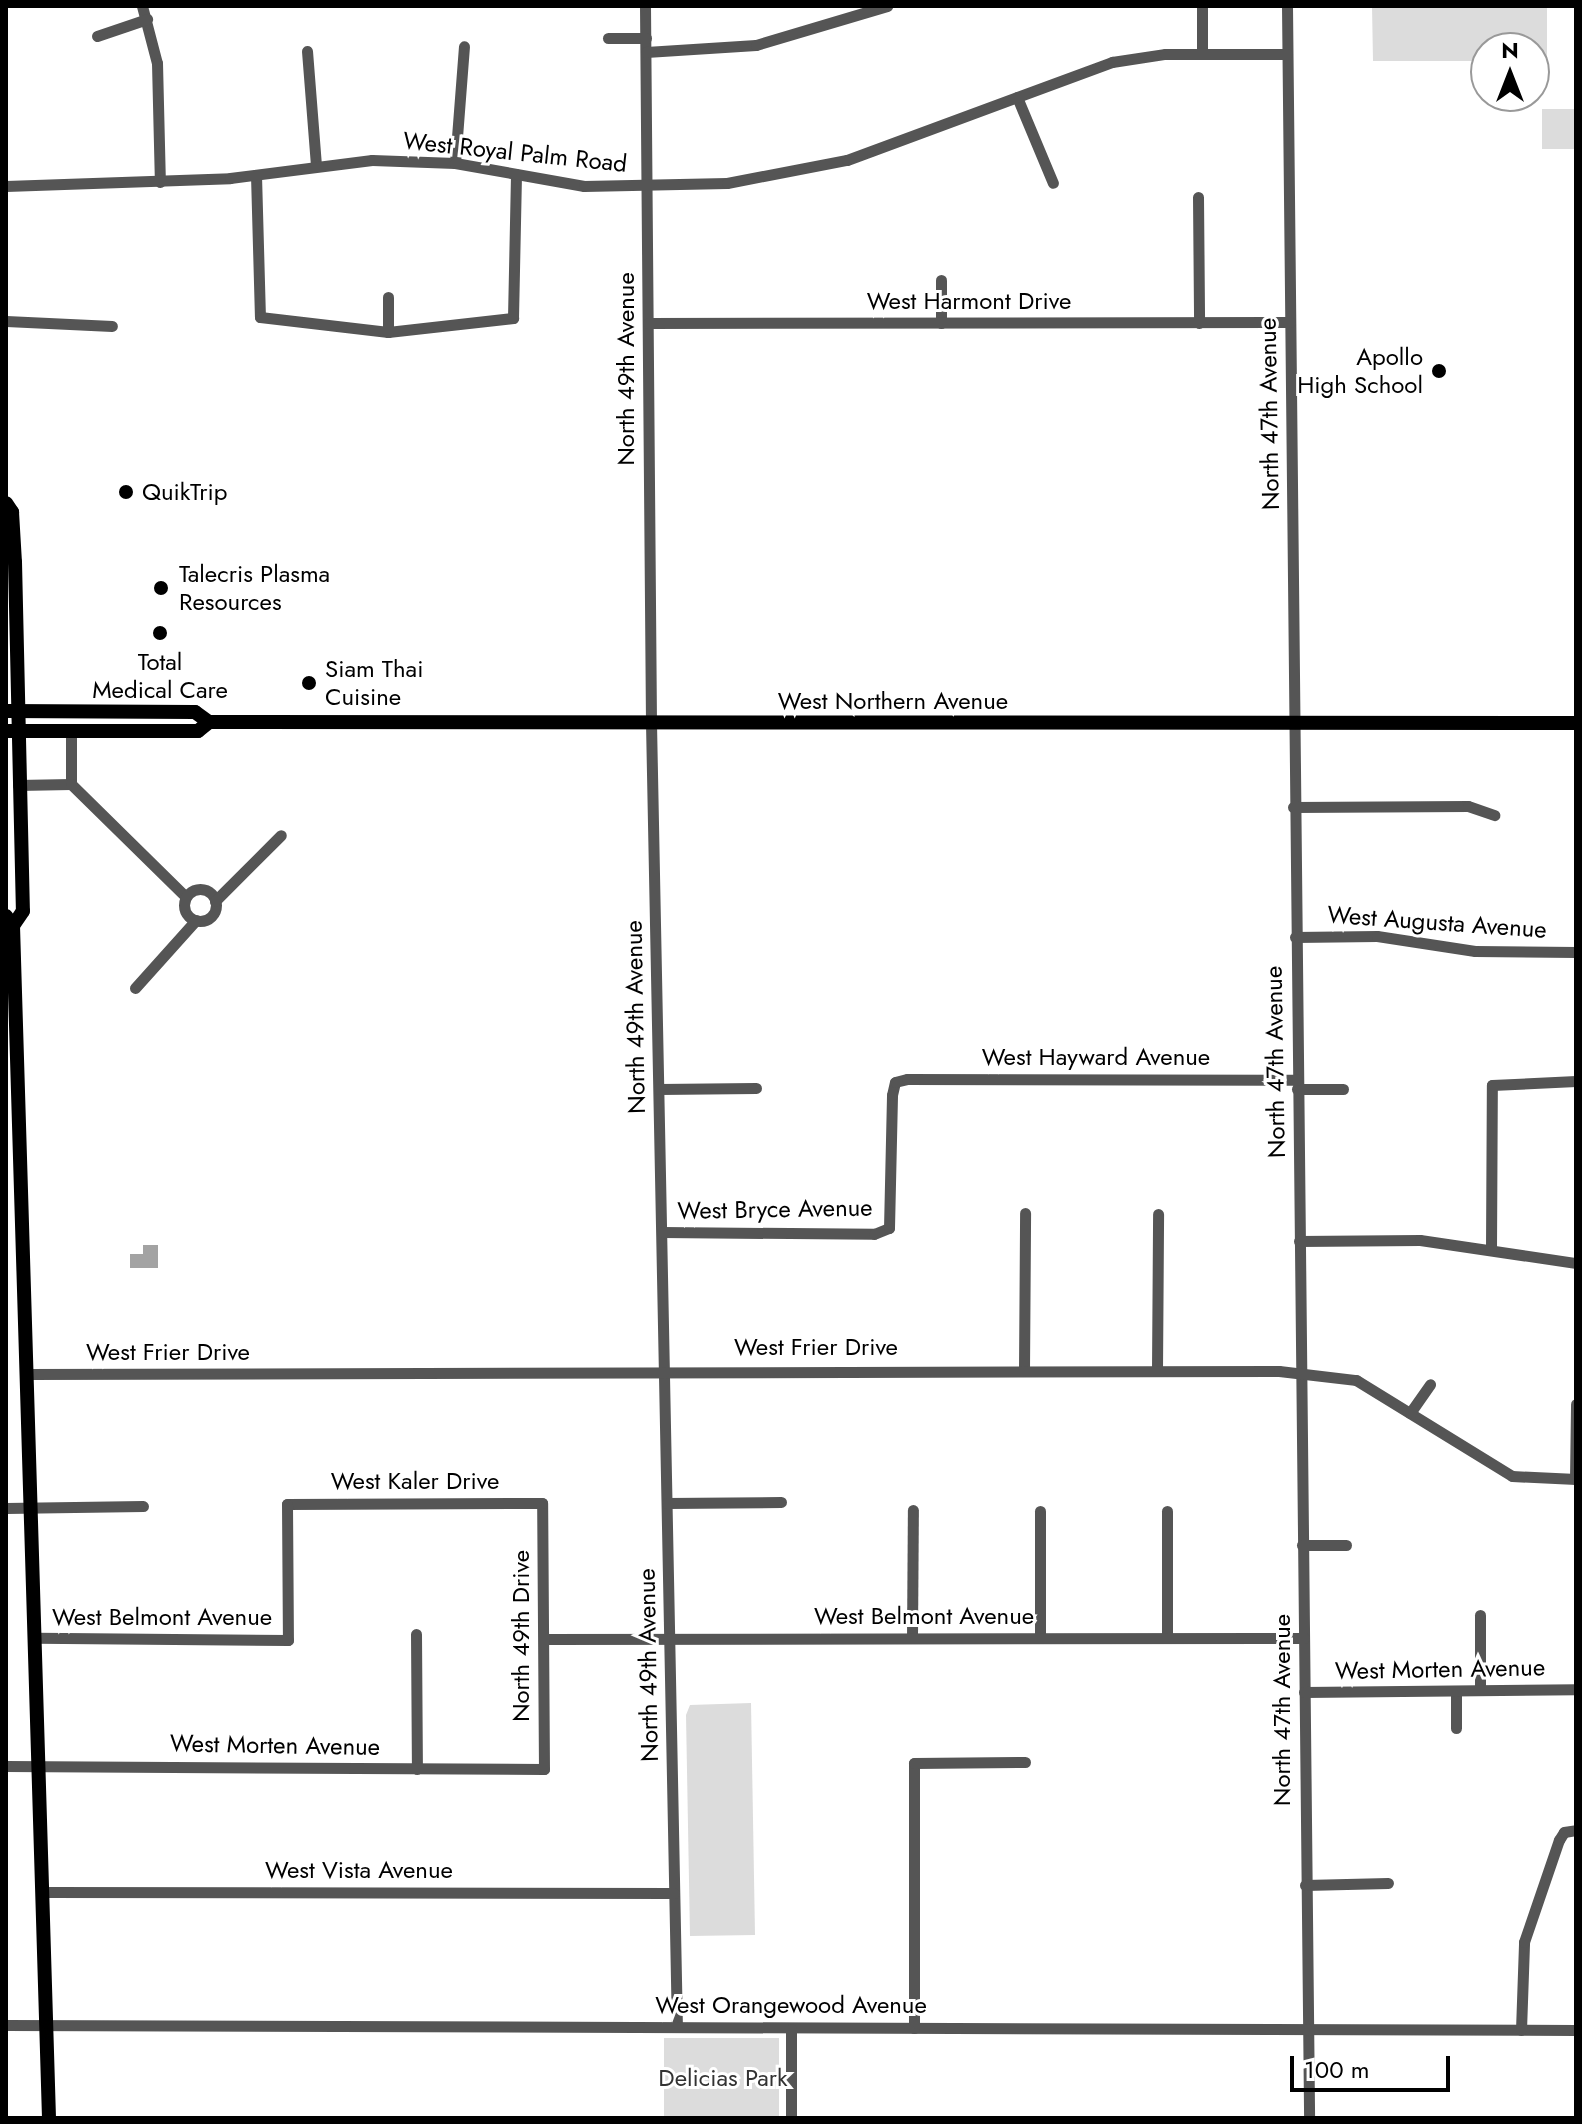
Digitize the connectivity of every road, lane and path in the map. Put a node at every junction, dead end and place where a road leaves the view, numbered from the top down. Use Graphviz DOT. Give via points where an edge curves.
graph roads {
  1 [pos="142,6"];
  2 [pos="645,6"];
  3 [pos="887,6"];
  4 [pos="1202,6"];
  5 [pos="1287,6"];
  6 [pos="147,19"];
  7 [pos="97,36"];
  8 [pos="608,38"];
  9 [pos="646,38"];
  10 [pos="464,46"];
  11 [pos="307,51"];
  12 [pos="646,52"];
  13 [pos="1202,53"];
  14 [pos="1287,54"];
  15 [pos="1017,97"];
  16 [pos="455,163"];
  17 [pos="316,165"];
  18 [pos="516,174"];
  19 [pos="256,175"];
  20 [pos="160,182"];
  21 [pos="1053,183"];
  22 [pos="6,186"];
  23 [pos="646,188"];
  24 [pos="1198,197"];
  25 [pos="941,280"];
  26 [pos="388,297"];
  27 [pos="6,321"];
  28 [pos="1290,322"];
  29 [pos="648,323"];
  30 [pos="941,323"];
  31 [pos="1199,323"];
  32 [pos="112,326"];
  33 [pos="388,332"];
  34 [pos="6,503"];
  35 [pos="11,712"];
  36 [pos="209,722"];
  37 [pos="651,723"];
  38 [pos="1576,723"];
  39 [pos="1293,724"];
  40 [pos="71,730"];
  41 [pos="11,731"];
  42 [pos="71,784"];
  43 [pos="18,785"];
  44 [pos="1293,807"];
  45 [pos="1494,815"];
  46 [pos="281,835"];
  47 [pos="186,897"];
  48 [pos="215,901"];
  49 [pos="196,920"];
  50 [pos="9,921"];
  51 [pos="1295,937"];
  52 [pos="1576,952"];
  53 [pos="135,988"];
  54 [pos="1576,1081"];
  55 [pos="1297,1085"];
  56 [pos="756,1088"];
  57 [pos="659,1089"];
  58 [pos="1343,1089"];
  59 [pos="1025,1213"];
  60 [pos="1158,1214"];
  61 [pos="889,1228"];
  62 [pos="662,1232"];
  63 [pos="1299,1241"];
  64 [pos="1491,1250"];
  65 [pos="1576,1263"];
  66 [pos="665,1370"];
  67 [pos="1024,1370"];
  68 [pos="1157,1371"];
  69 [pos="27,1374"];
  70 [pos="1301,1374"];
  71 [pos="1430,1384"];
  72 [pos="1576,1404"];
  73 [pos="1410,1413"];
  74 [pos="1576,1479"];
  75 [pos="781,1502"];
  76 [pos="542,1503"];
  77 [pos="667,1503"];
  78 [pos="143,1506"];
  79 [pos="33,1507"];
  80 [pos="6,1508"];
  81 [pos="913,1510"];
  82 [pos="1040,1511"];
  83 [pos="1167,1511"];
  84 [pos="1302,1545"];
  85 [pos="1346,1545"];
  86 [pos="1480,1615"];
  87 [pos="416,1634"];
  88 [pos="36,1638"];
  89 [pos="669,1638"];
  90 [pos="912,1638"];
  91 [pos="1040,1638"];
  92 [pos="1167,1638"];
  93 [pos="1304,1638"];
  94 [pos="544,1639"];
  95 [pos="288,1640"];
  96 [pos="1576,1689"];
  97 [pos="1480,1690"];
  98 [pos="1456,1691"];
  99 [pos="1304,1692"];
  100 [pos="1456,1728"];
  101 [pos="1025,1762"];
  102 [pos="40,1765"];
  103 [pos="6,1766"];
  104 [pos="417,1769"];
  105 [pos="544,1769"];
  106 [pos="1570,1831"];
  107 [pos="1388,1883"];
  108 [pos="1305,1885"];
  109 [pos="44,1892"];
  110 [pos="674,1893"];
  111 [pos="6,2025"];
  112 [pos="49,2025"];
  113 [pos="677,2027"];
  114 [pos="914,2028"];
  115 [pos="791,2029"];
  116 [pos="1307,2029"];
  117 [pos="1521,2030"];
  118 [pos="1576,2030"];
  119 [pos="49,2118"];
  120 [pos="791,2118"];
  121 [pos="1309,2118"];
  1 -- 6 [label="street"];
  2 -- 9 [label="street, North 49th Avenue"];
  3 -- 12 [label="street" via="756,45"];
  4 -- 13 [label="street"];
  5 -- 14 [label="street, North 47th Avenue"];
  6 -- 7 [label="street"];
  6 -- 20 [label="street" via="157,63"];
  8 -- 9 [label="street"];
  9 -- 12 [label="street, North 49th Avenue"];
  10 -- 16 [label="street"];
  11 -- 17 [label="street"];
  12 -- 23 [label="street, North 49th Avenue"];
  13 -- 14 [label="street, West Royal Palm Road"];
  13 -- 15 [label="street, West Royal Palm Road" via="1112,62"];
  14 -- 28 [label="street, North 47th Avenue"];
  15 -- 21 [label="street"];
  15 -- 23 [label="street, West Royal Palm Road" via="811,171"];
  16 -- 17 [label="street, West Royal Palm Road" via="372,160"];
  16 -- 18 [label="street, West Royal Palm Road"];
  17 -- 19 [label="street, West Royal Palm Road"];
  18 -- 23 [label="street, West Royal Palm Road" via="584,186"];
  18 -- 33 [label="street" via="513,318"];
  19 -- 20 [label="street, West Royal Palm Road"];
  19 -- 33 [label="street" via="260,317"];
  20 -- 22 [label="street, West Royal Palm Road"];
  23 -- 29 [label="street, North 49th Avenue"];
  24 -- 31 [label="street"];
  25 -- 30 [label="street"];
  26 -- 33 [label="street"];
  27 -- 32 [label="street"];
  28 -- 31 [label="street, West Harmont Drive"];
  28 -- 39 [label="street, North 47th Avenue"];
  29 -- 30 [label="street, West Harmont Drive"];
  29 -- 37 [label="street, North 49th Avenue"];
  30 -- 31 [label="street, West Harmont Drive"];
  34 -- 35 [label="main road" via="12,512 14,549"];
  35 -- 36 [label="main road, West Northern Avenue" via="195,712"];
  35 -- 41 [label="main road"];
  36 -- 37 [label="main road, West Northern Avenue"];
  36 -- 40 [label="main road, West Northern Avenue" via="198,731"];
  37 -- 39 [label="main road, West Northern Avenue"];
  37 -- 57 [label="street, North 49th Avenue"];
  38 -- 39 [label="main road, West Northern Avenue"];
  39 -- 44 [label="street, North 47th Avenue"];
  40 -- 41 [label="main road, West Northern Avenue"];
  40 -- 42 [label="street"];
  41 -- 43 [label="main road"];
  42 -- 43 [label="street"];
  42 -- 47 [label="street"];
  43 -- 50 [label="main road" via="23,911"];
  44 -- 45 [label="street" via="1468,806"];
  44 -- 51 [label="street, North 47th Avenue"];
  46 -- 48 [label="street"];
  47 -- 48 [label="street" via="205,890"];
  47 -- 49 [label="street" via="185,911"];
  48 -- 49 [label="street" via="211,916"];
  49 -- 53 [label="street"];
  50 -- 69 [label="main road"];
  51 -- 52 [label="street, West Augusta Avenue" via="1377,936 1475,951"];
  51 -- 55 [label="street, North 47th Avenue"];
  54 -- 64 [label="street" via="1492,1085"];
  55 -- 58 [label="street, West Hayward Avenue"];
  55 -- 61 [label="street, West Hayward Avenue" via="895,1082"];
  55 -- 63 [label="street, North 47th Avenue"];
  56 -- 57 [label="street"];
  57 -- 62 [label="street, North 49th Avenue"];
  59 -- 67 [label="street"];
  60 -- 68 [label="street"];
  61 -- 62 [label="street, West Bryce Avenue" via="874,1234"];
  62 -- 66 [label="street, North 49th Avenue"];
  63 -- 64 [label="street" via="1407,1239"];
  63 -- 70 [label="street, North 47th Avenue"];
  64 -- 65 [label="street"];
  66 -- 67 [label="street, West Frier Drive"];
  66 -- 69 [label="street, West Frier Drive"];
  66 -- 77 [label="street, North 49th Avenue"];
  67 -- 68 [label="street, West Frier Drive"];
  68 -- 70 [label="street, West Frier Drive"];
  69 -- 79 [label="main road"];
  70 -- 73 [label="street, West Frier Drive" via="1356,1380"];
  70 -- 84 [label="street, North 47th Avenue"];
  71 -- 73 [label="street"];
  72 -- 74 [label="street"];
  73 -- 74 [label="street, West Frier Drive" via="1496,1470 1512,1476"];
  75 -- 77 [label="street"];
  76 -- 94 [label="street, North 49th Drive"];
  76 -- 95 [label="street, West Kaler Drive" via="287,1504"];
  77 -- 89 [label="street, North 49th Avenue"];
  78 -- 79 [label="street"];
  79 -- 80 [label="street"];
  79 -- 88 [label="main road"];
  81 -- 90 [label="street"];
  82 -- 91 [label="street"];
  83 -- 92 [label="street"];
  84 -- 85 [label="street"];
  84 -- 93 [label="street, North 47th Avenue"];
  86 -- 97 [label="street"];
  87 -- 104 [label="street"];
  88 -- 95 [label="street, West Belmont Avenue"];
  88 -- 102 [label="main road"];
  89 -- 90 [label="street, West Belmont Avenue"];
  89 -- 94 [label="street, West Belmont Avenue"];
  89 -- 110 [label="street, North 49th Avenue"];
  90 -- 91 [label="street, West Belmont Avenue"];
  91 -- 92 [label="street, West Belmont Avenue"];
  92 -- 93 [label="street, West Belmont Avenue"];
  93 -- 99 [label="street, North 47th Avenue"];
  94 -- 105 [label="street, North 49th Drive"];
  96 -- 97 [label="street, West Morten Avenue"];
  97 -- 98 [label="street, West Morten Avenue"];
  98 -- 99 [label="street, West Morten Avenue"];
  98 -- 100 [label="street"];
  99 -- 108 [label="street, North 47th Avenue"];
  101 -- 114 [label="street" via="914,1763"];
  102 -- 103 [label="street, West Morten Avenue"];
  102 -- 104 [label="street, West Morten Avenue"];
  102 -- 109 [label="main road"];
  104 -- 105 [label="street, West Morten Avenue"];
  106 -- 117 [label="street" via="1524,1942"];
  107 -- 108 [label="street"];
  108 -- 116 [label="street, North 47th Avenue"];
  109 -- 110 [label="street, West Vista Avenue"];
  109 -- 112 [label="main road"];
  110 -- 113 [label="street, North 49th Avenue"];
  111 -- 112 [label="street, West Orangewood Avenue"];
  112 -- 113 [label="street, West Orangewood Avenue"];
  112 -- 119 [label="main road"];
  113 -- 115 [label="street, West Orangewood Avenue"];
  114 -- 115 [label="street, West Orangewood Avenue"];
  114 -- 116 [label="street, West Orangewood Avenue"];
  115 -- 120 [label="street"];
  116 -- 117 [label="street, West Orangewood Avenue"];
  116 -- 121 [label="street, North 47th Avenue"];
  117 -- 118 [label="street, West Orangewood Avenue"];
}
